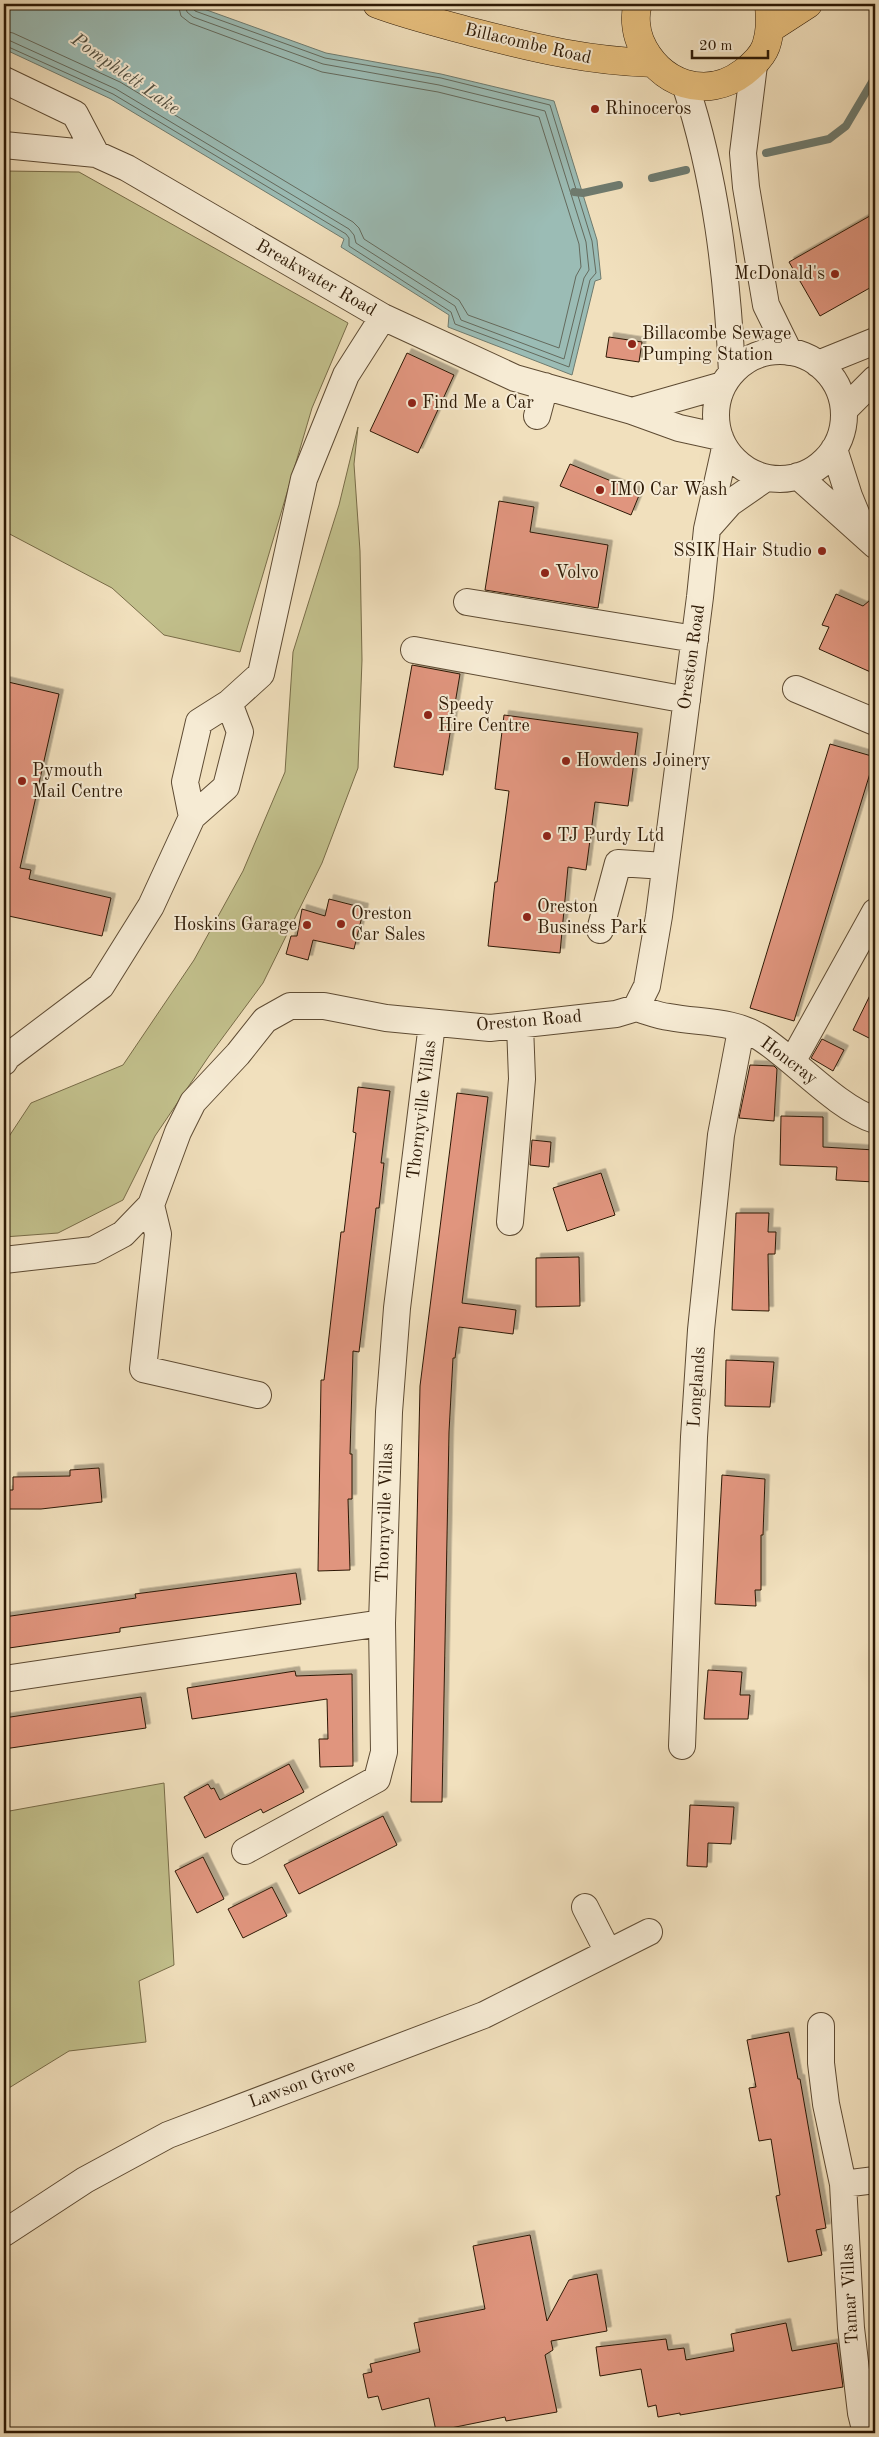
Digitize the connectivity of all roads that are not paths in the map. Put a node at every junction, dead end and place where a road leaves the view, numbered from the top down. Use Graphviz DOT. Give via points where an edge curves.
graph roads {
  1 [pos="377,4"];
  2 [pos="638,4"];
  3 [pos="808,4"];
  4 [pos="770,16"];
  5 [pos="653,63"];
  6 [pos="754,65"];
  7 [pos="4,80"];
  8 [pos="685,84"];
  9 [pos="4,145"];
  10 [pos="96,154"];
  11 [pos="383,317"];
  12 [pos="875,341"];
  13 [pos="789,352"];
  14 [pos="818,364"];
  15 [pos="728,379"];
  16 [pos="875,379"];
  17 [pos="545,386"];
  18 [pos="844,410"];
  19 [pos="632,411"];
  20 [pos="537,416"];
  21 [pos="722,442"];
  22 [pos="834,449"];
  23 [pos="798,476"];
  24 [pos="766,478"];
  25 [pos="707,528"];
  26 [pos="870,540"];
  27 [pos="466,602"];
  28 [pos="695,639"];
  29 [pos="414,650"];
  30 [pos="796,689"];
  31 [pos="687,700"];
  32 [pos="229,703"];
  33 [pos="875,722"];
  34 [pos="192,817"];
  35 [pos="665,866"];
  36 [pos="875,912"];
  37 [pos="600,930"];
  38 [pos="636,1008"];
  39 [pos="432,1024"];
  40 [pos="520,1025"];
  41 [pos="733,1027"];
  42 [pos="4,1062"];
  43 [pos="792,1062"];
  44 [pos="875,1120"];
  45 [pos="151,1205"];
  46 [pos="510,1222"];
  47 [pos="4,1260"];
  48 [pos="258,1395"];
  49 [pos="382,1623"];
  50 [pos="4,1679"];
  51 [pos="682,1746"];
  52 [pos="244,1852"];
  53 [pos="586,1907"];
  54 [pos="649,1932"];
  55 [pos="608,1952"];
  56 [pos="821,2026"];
  57 [pos="875,2180"];
  58 [pos="843,2184"];
  59 [pos="4,2233"];
  60 [pos="866,2433"];
  1 -- 5 [label="main road, Billacombe Road" via="543,50 609,62"];
  2 -- 5 [label="main road" via="637,34 646,56"];
  3 -- 4 [label="main road"];
  4 -- 6 [label="main road" via="765,47"];
  5 -- 8 [label="main road" via="666,76"];
  6 -- 8 [label="main road" via="734,80 710,87"];
  6 -- 13 [label="street" via="743,153 746,186 766,305"];
  7 -- 10 [label="street" via="74,114"];
  8 -- 15 [label="street" via="709,168 729,303"];
  9 -- 10 [label="street, Breakwater Road"];
  10 -- 11 [label="street, Breakwater Road" via="127,168"];
  11 -- 17 [label="street, Breakwater Road" via="515,378"];
  11 -- 32 [label="street" via="346,375 304,479 261,674"];
  12 -- 14 [label="street"];
  13 -- 14 [label="street"];
  13 -- 15 [label="street" via="768,352 749,360"];
  14 -- 18 [label="street" via="840,392"];
  15 -- 19 [label="street"];
  15 -- 21 [label="street" via="717,402 716,419"];
  16 -- 18 [label="street"];
  17 -- 19 [label="street, Breakwater Road"];
  17 -- 20 [label="street"];
  18 -- 22 [label="street" via="842,430"];
  19 -- 21 [label="street, Breakwater Road"];
  21 -- 24 [label="street" via="736,462"];
  21 -- 25 [label="street, Oreston Road"];
  22 -- 23 [label="street" via="825,461"];
  22 -- 26 [label="street" via="849,496"];
  23 -- 24 [label="street"];
  23 -- 26 [label="street"];
  24 -- 25 [label="street" via="730,503"];
  25 -- 28 [label="street, Oreston Road"];
  27 -- 28 [label="street"];
  28 -- 31 [label="street, Oreston Road"];
  29 -- 31 [label="street"];
  30 -- 33 [label="street"];
  31 -- 35 [label="street, Oreston Road"];
  32 -- 34 [label="street" via="200,722 185,782"];
  32 -- 34 [label="street" via="240,732 226,787"];
  34 -- 42 [label="street" via="152,906 101,986 7,1056"];
  35 -- 37 [label="street" via="618,863"];
  35 -- 38 [label="street, Oreston Road" via="647,986"];
  36 -- 43 [label="street"];
  38 -- 40 [label="street, Oreston Road" via="616,1014"];
  38 -- 41 [label="street, Honcray" via="668,1017"];
  39 -- 40 [label="street, Oreston Road" via="490,1028"];
  39 -- 45 [label="street, Oreston Road" via="324,1006 290,1006 265,1020 193,1102 178,1132"];
  39 -- 49 [label="street, Thornyville Villas" via="388,1412"];
  40 -- 46 [label="street" via="522,1079"];
  41 -- 43 [label="street, Honcray" via="760,1037"];
  41 -- 51 [label="street, Longlands" via="694,1437"];
  43 -- 44 [label="street, Honcray" via="833,1095"];
  45 -- 47 [label="street, Oreston Road" via="123,1234 93,1250"];
  45 -- 48 [label="street" via="158,1234 143,1369"];
  49 -- 50 [label="street"];
  49 -- 52 [label="street, Thornyville Villas" via="384,1752 378,1778"];
  53 -- 55 [label="street"];
  54 -- 55 [label="street, Lawson Grove"];
  55 -- 59 [label="street, Lawson Grove" via="484,2015 168,2135 84,2180"];
  56 -- 58 [label="street, Tamar Villas" via="826,2104"];
  57 -- 58 [label="street"];
  58 -- 60 [label="street, Tamar Villas" via="851,2328"];
}
